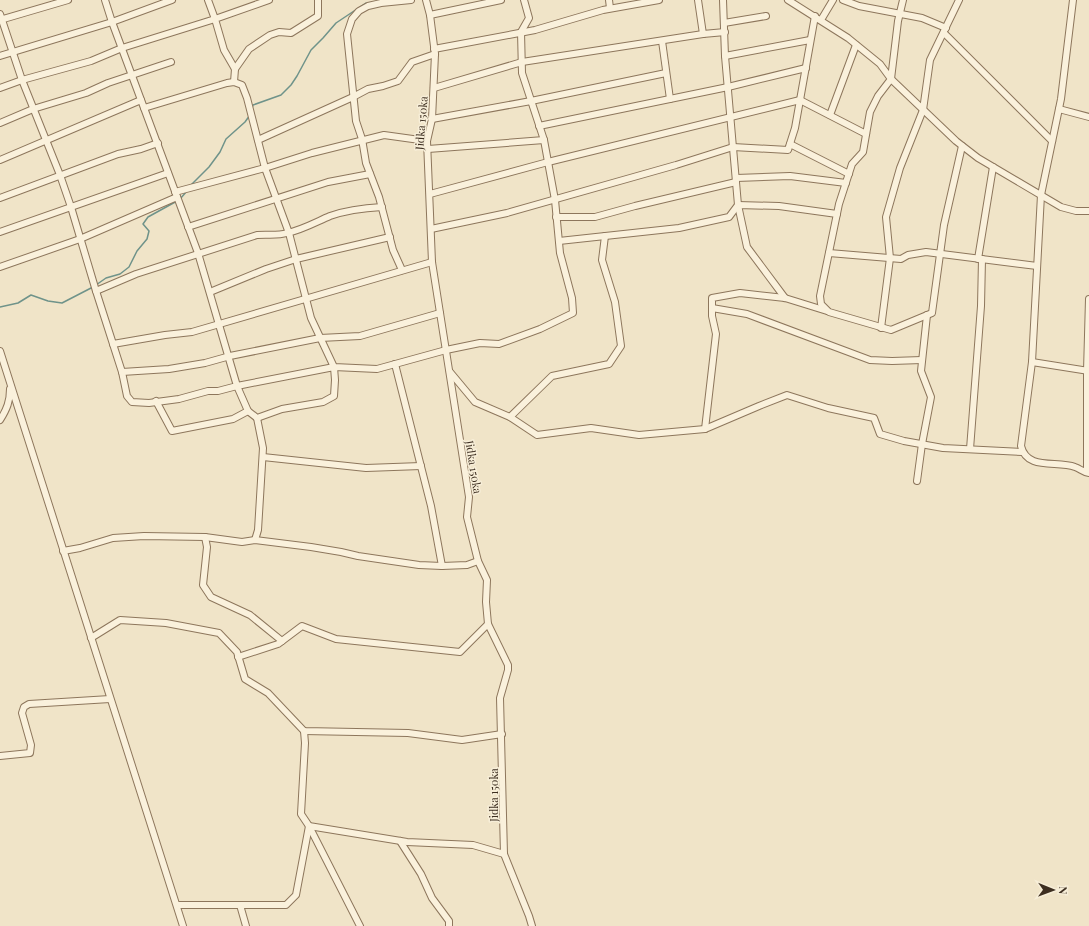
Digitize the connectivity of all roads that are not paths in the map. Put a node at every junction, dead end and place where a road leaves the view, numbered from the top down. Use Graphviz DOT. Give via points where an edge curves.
graph roads {
  1 [pos="68,0"];
  2 [pos="106,0"];
  3 [pos="172,0"];
  4 [pos="208,0"];
  5 [pos="269,0"];
  6 [pos="318,0"];
  7 [pos="411,0"];
  8 [pos="426,0"];
  9 [pos="501,0"];
  10 [pos="524,0"];
  11 [pos="609,0"];
  12 [pos="659,0"];
  13 [pos="698,0"];
  14 [pos="723,0"];
  15 [pos="788,0"];
  16 [pos="833,0"];
  17 [pos="843,0"];
  18 [pos="903,0"];
  19 [pos="959,0"];
  20 [pos="1073,0"];
  21 [pos="610,8"];
  22 [pos="900,13"];
  23 [pos="430,15"];
  24 [pos="766,16"];
  25 [pos="814,16"];
  26 [pos="1,17"];
  27 [pos="215,19"];
  28 [pos="821,20"];
  29 [pos="112,22"];
  30 [pos="724,23"];
  31 [pos="945,30"];
  32 [pos="521,32"];
  33 [pos="725,32"];
  34 [pos="703,34"];
  35 [pos="810,40"];
  36 [pos="662,41"];
  37 [pos="856,45"];
  38 [pos="122,48"];
  39 [pos="13,51"];
  40 [pos="434,51"];
  41 [pos="0,56"];
  42 [pos="725,56"];
  43 [pos="171,62"];
  44 [pos="522,62"];
  45 [pos="806,68"];
  46 [pos="235,69"];
  47 [pos="666,73"];
  48 [pos="132,75"];
  49 [pos="891,79"];
  50 [pos="22,80"];
  51 [pos="234,82"];
  52 [pos="728,87"];
  53 [pos="0,88"];
  54 [pos="434,88"];
  55 [pos="353,97"];
  56 [pos="670,99"];
  57 [pos="141,100"];
  58 [pos="531,100"];
  59 [pos="800,100"];
  60 [pos="144,108"];
  61 [pos="33,109"];
  62 [pos="1059,109"];
  63 [pos="923,110"];
  64 [pos="830,115"];
  65 [pos="1089,117"];
  66 [pos="730,118"];
  67 [pos="432,119"];
  68 [pos="0,123"];
  69 [pos="540,126"];
  70 [pos="866,134"];
  71 [pos="362,139"];
  72 [pos="45,140"];
  73 [pos="258,140"];
  74 [pos="544,140"];
  75 [pos="428,141"];
  76 [pos="1052,141"];
  77 [pos="158,143"];
  78 [pos="790,144"];
  79 [pos="962,146"];
  80 [pos="733,147"];
  81 [pos="428,149"];
  82 [pos="0,160"];
  83 [pos="548,162"];
  84 [pos="993,167"];
  85 [pos="265,168"];
  86 [pos="168,173"];
  87 [pos="370,174"];
  88 [pos="849,174"];
  89 [pos="60,175"];
  90 [pos="736,180"];
  91 [pos="846,183"];
  92 [pos="176,194"];
  93 [pos="430,194"];
  94 [pos="1041,196"];
  95 [pos="0,198"];
  96 [pos="277,199"];
  97 [pos="555,200"];
  98 [pos="738,205"];
  99 [pos="71,207"];
  100 [pos="382,207"];
  101 [pos="1089,211"];
  102 [pos="837,214"];
  103 [pos="556,217"];
  104 [pos="188,227"];
  105 [pos="431,230"];
  106 [pos="0,232"];
  107 [pos="288,233"];
  108 [pos="390,236"];
  109 [pos="605,236"];
  110 [pos="80,239"];
  111 [pos="558,241"];
  112 [pos="198,253"];
  113 [pos="829,253"];
  114 [pos="940,254"];
  115 [pos="890,258"];
  116 [pos="296,259"];
  117 [pos="980,259"];
  118 [pos="432,262"];
  119 [pos="0,266"];
  120 [pos="1037,266"];
  121 [pos="402,270"];
  122 [pos="96,291"];
  123 [pos="210,292"];
  124 [pos="785,298"];
  125 [pos="1089,298"];
  126 [pos="306,299"];
  127 [pos="712,308"];
  128 [pos="829,312"];
  129 [pos="440,313"];
  130 [pos="928,315"];
  131 [pos="219,323"];
  132 [pos="881,328"];
  133 [pos="320,338"];
  134 [pos="113,344"];
  135 [pos="446,350"];
  136 [pos="0,351"];
  137 [pos="230,356"];
  138 [pos="922,360"];
  139 [pos="2,362"];
  140 [pos="1032,362"];
  141 [pos="395,364"];
  142 [pos="334,367"];
  143 [pos="449,371"];
  144 [pos="1088,371"];
  145 [pos="122,372"];
  146 [pos="10,381"];
  147 [pos="237,386"];
  148 [pos="156,401"];
  149 [pos="248,411"];
  150 [pos="510,417"];
  151 [pos="257,418"];
  152 [pos="0,420"];
  153 [pos="704,429"];
  154 [pos="922,444"];
  155 [pos="970,450"];
  156 [pos="1022,452"];
  157 [pos="263,457"];
  158 [pos="421,466"];
  159 [pos="1088,473"];
  160 [pos="917,482"];
  161 [pos="205,537"];
  162 [pos="255,540"];
  163 [pos="63,551"];
  164 [pos="478,561"];
  165 [pos="442,566"];
  166 [pos="488,624"];
  167 [pos="91,638"];
  168 [pos="282,641"];
  169 [pos="238,657"];
  170 [pos="110,699"];
  171 [pos="304,731"];
  172 [pos="502,734"];
  173 [pos="0,756"];
  174 [pos="309,826"];
  175 [pos="400,841"];
  176 [pos="504,854"];
  177 [pos="177,904"];
  178 [pos="240,905"];
  179 [pos="183,926"];
  180 [pos="246,926"];
  181 [pos="360,926"];
  182 [pos="449,926"];
  183 [pos="532,926"];
  1 -- 26 [label="street"];
  2 -- 29 [label="street"];
  3 -- 29 [label="street"];
  4 -- 27 [label="street"];
  5 -- 27 [label="street"];
  6 -- 46 [label="street" via="318,16 290,33 279,32 270,35 249,49"];
  7 -- 55 [label="street" via="368,6 352,19 347,34"];
  8 -- 23 [label="street, Jidka 150ka"];
  9 -- 23 [label="street"];
  10 -- 32 [label="street" via="529,18"];
  11 -- 21 [label="street"];
  12 -- 21 [label="street"];
  13 -- 34 [label="street"];
  14 -- 30 [label="street"];
  15 -- 25 [label="street"];
  16 -- 28 [label="street"];
  17 -- 22 [label="street" via="859,6"];
  18 -- 22 [label="street"];
  19 -- 31 [label="street"];
  20 -- 62 [label="street"];
  21 -- 32 [label="street"];
  22 -- 31 [label="street" via="922,18"];
  22 -- 49 [label="street"];
  23 -- 40 [label="street, Jidka 150ka"];
  24 -- 30 [label="street"];
  25 -- 28 [label="street"];
  25 -- 35 [label="street"];
  26 -- 39 [label="street"];
  27 -- 38 [label="street"];
  27 -- 46 [label="street" via="224,50"];
  28 -- 37 [label="street"];
  29 -- 38 [label="street"];
  29 -- 39 [label="street"];
  30 -- 33 [label="street"];
  31 -- 63 [label="street" via="930,60"];
  31 -- 76 [label="street"];
  32 -- 40 [label="street"];
  32 -- 44 [label="street"];
  33 -- 34 [label="street"];
  33 -- 42 [label="street"];
  34 -- 36 [label="street"];
  35 -- 42 [label="street"];
  35 -- 45 [label="street"];
  36 -- 44 [label="street"];
  36 -- 47 [label="street"];
  37 -- 49 [label="street" via="880,64"];
  37 -- 64 [label="street"];
  38 -- 48 [label="street"];
  38 -- 50 [label="street" via="91,61"];
  39 -- 41 [label="street"];
  39 -- 50 [label="street"];
  40 -- 54 [label="street, Jidka 150ka"];
  40 -- 55 [label="street" via="412,62 398,81 368,89"];
  42 -- 52 [label="street"];
  43 -- 48 [label="street"];
  44 -- 54 [label="street"];
  44 -- 58 [label="street" via="522,73"];
  45 -- 52 [label="street"];
  45 -- 59 [label="street"];
  46 -- 51 [label="street"];
  47 -- 56 [label="street"];
  47 -- 58 [label="street"];
  48 -- 57 [label="street"];
  48 -- 61 [label="street" via="86,93"];
  49 -- 63 [label="street"];
  49 -- 70 [label="street" via="870,112"];
  50 -- 53 [label="street"];
  50 -- 61 [label="street"];
  51 -- 60 [label="street"];
  51 -- 73 [label="street" via="242,85"];
  52 -- 56 [label="street"];
  52 -- 66 [label="street"];
  54 -- 67 [label="street, Jidka 150ka"];
  55 -- 71 [label="street" via="356,121"];
  55 -- 73 [label="street"];
  56 -- 69 [label="street"];
  57 -- 60 [label="street"];
  57 -- 72 [label="street"];
  58 -- 67 [label="street"];
  58 -- 69 [label="street"];
  59 -- 64 [label="street"];
  59 -- 66 [label="street"];
  59 -- 78 [label="street"];
  60 -- 77 [label="street"];
  61 -- 68 [label="street"];
  61 -- 72 [label="street"];
  62 -- 65 [label="street"];
  62 -- 76 [label="street"];
  63 -- 79 [label="street"];
  63 -- 115 [label="street" via="900,168 886,217"];
  64 -- 70 [label="street"];
  66 -- 80 [label="street"];
  66 -- 83 [label="street"];
  67 -- 75 [label="street, Jidka 150ka"];
  69 -- 74 [label="street"];
  70 -- 88 [label="street" via="863,152 852,164"];
  71 -- 75 [label="street" via="384,135"];
  71 -- 85 [label="street"];
  71 -- 87 [label="street"];
  72 -- 82 [label="street"];
  72 -- 89 [label="street"];
  73 -- 85 [label="street"];
  74 -- 81 [label="street"];
  74 -- 83 [label="street"];
  75 -- 81 [label="street, Jidka 150ka"];
  76 -- 94 [label="street"];
  77 -- 86 [label="street"];
  77 -- 89 [label="street"];
  78 -- 80 [label="street" via="788,150"];
  78 -- 88 [label="street"];
  79 -- 84 [label="street"];
  79 -- 114 [label="street"];
  80 -- 90 [label="street"];
  80 -- 97 [label="street"];
  81 -- 93 [label="street, Jidka 150ka"];
  83 -- 93 [label="street"];
  83 -- 97 [label="street"];
  84 -- 94 [label="street"];
  84 -- 117 [label="street"];
  85 -- 92 [label="street"];
  85 -- 96 [label="street"];
  86 -- 92 [label="street"];
  86 -- 99 [label="street"];
  87 -- 96 [label="street" via="328,182"];
  87 -- 100 [label="street"];
  88 -- 91 [label="street"];
  89 -- 95 [label="street"];
  89 -- 99 [label="street"];
  90 -- 91 [label="street" via="790,176"];
  90 -- 98 [label="street"];
  90 -- 103 [label="street" via="595,217"];
  91 -- 102 [label="street"];
  92 -- 104 [label="street"];
  92 -- 110 [label="street"];
  93 -- 105 [label="street, Jidka 150ka"];
  94 -- 101 [label="street" via="1061,207"];
  94 -- 120 [label="street"];
  96 -- 104 [label="street"];
  96 -- 107 [label="street"];
  97 -- 103 [label="street"];
  97 -- 105 [label="street"];
  98 -- 102 [label="street" via="779,206"];
  98 -- 109 [label="street" via="729,217 678,228"];
  98 -- 124 [label="street" via="747,247"];
  99 -- 106 [label="street"];
  99 -- 110 [label="street"];
  100 -- 107 [label="street" via="352,210"];
  100 -- 108 [label="street"];
  102 -- 113 [label="street"];
  103 -- 111 [label="street"];
  104 -- 112 [label="street"];
  105 -- 118 [label="street, Jidka 150ka"];
  107 -- 112 [label="street" via="256,235"];
  107 -- 116 [label="street"];
  108 -- 116 [label="street"];
  108 -- 121 [label="street"];
  109 -- 111 [label="street"];
  109 -- 150 [label="street" via="602,260 615,302 622,346 609,364 552,376"];
  110 -- 119 [label="street"];
  110 -- 122 [label="street"];
  111 -- 135 [label="street" via="572,298 573,313 540,330 500,344 480,343"];
  112 -- 122 [label="street"];
  112 -- 123 [label="street"];
  113 -- 115 [label="street"];
  113 -- 128 [label="street" via="820,296 821,304"];
  114 -- 115 [label="street" via="926,252 901,259"];
  114 -- 117 [label="street"];
  114 -- 130 [label="street" via="932,313"];
  115 -- 132 [label="street"];
  116 -- 123 [label="street"];
  116 -- 126 [label="street"];
  117 -- 120 [label="street"];
  117 -- 155 [label="street" via="981,306"];
  118 -- 121 [label="street"];
  118 -- 129 [label="street, Jidka 150ka"];
  120 -- 140 [label="street"];
  121 -- 126 [label="street"];
  122 -- 134 [label="street"];
  123 -- 131 [label="street"];
  124 -- 127 [label="street" via="740,293 712,298"];
  124 -- 128 [label="street"];
  125 -- 144 [label="street"];
  126 -- 131 [label="street"];
  126 -- 133 [label="street"];
  127 -- 138 [label="street" via="747,314 870,360"];
  127 -- 153 [label="street" via="716,334"];
  128 -- 132 [label="street"];
  129 -- 133 [label="street" via="360,336"];
  129 -- 135 [label="street, Jidka 150ka"];
  130 -- 132 [label="street" via="890,330"];
  130 -- 138 [label="street"];
  131 -- 134 [label="street" via="192,332"];
  131 -- 137 [label="street"];
  133 -- 137 [label="street"];
  133 -- 142 [label="street"];
  134 -- 145 [label="street"];
  135 -- 141 [label="street"];
  135 -- 143 [label="street, Jidka 150ka"];
  136 -- 139 [label="street"];
  137 -- 145 [label="street" via="169,369"];
  137 -- 147 [label="street"];
  138 -- 154 [label="street" via="921,371 931,397"];
  139 -- 146 [label="street"];
  140 -- 144 [label="street"];
  140 -- 156 [label="street" via="1021,440"];
  141 -- 142 [label="street" via="377,370"];
  141 -- 158 [label="street"];
  142 -- 147 [label="street"];
  142 -- 151 [label="street" via="334,396 323,402 282,409"];
  143 -- 150 [label="street" via="475,402"];
  143 -- 164 [label="street, Jidka 150ka" via="469,497 467,517"];
  144 -- 159 [label="street"];
  145 -- 148 [label="street" via="127,396 132,402"];
  146 -- 152 [label="street" via="10,399"];
  146 -- 163 [label="street"];
  147 -- 148 [label="street" via="179,399"];
  147 -- 149 [label="street"];
  148 -- 149 [label="street" via="172,431 233,419"];
  149 -- 151 [label="street"];
  150 -- 153 [label="street" via="537,434 591,428 639,435"];
  151 -- 157 [label="street"];
  153 -- 154 [label="street" via="787,395 828,408 874,418 880,434"];
  154 -- 155 [label="street"];
  154 -- 160 [label="street"];
  155 -- 156 [label="street"];
  156 -- 159 [label="street" via="1032,462 1075,467"];
  157 -- 158 [label="street" via="366,468"];
  157 -- 162 [label="street" via="258,530"];
  158 -- 165 [label="street"];
  161 -- 162 [label="street" via="242,542"];
  161 -- 163 [label="street" via="113,538"];
  161 -- 168 [label="street" via="207,548 202,585 211,597 250,615"];
  162 -- 165 [label="street" via="326,549 380,560"];
  163 -- 167 [label="street"];
  164 -- 165 [label="street"];
  164 -- 166 [label="street, Jidka 150ka" via="487,580"];
  166 -- 168 [label="street" via="460,652 336,639 302,626"];
  166 -- 172 [label="street, Jidka 150ka" via="508,665 501,695"];
  167 -- 169 [label="street" via="120,620 166,623 219,633 237,652"];
  167 -- 170 [label="street"];
  168 -- 169 [label="street"];
  169 -- 171 [label="street" via="245,679 268,693"];
  170 -- 173 [label="street" via="29,704 24,707 22,713 31,745 30,753"];
  170 -- 177 [label="street"];
  171 -- 172 [label="street" via="408,733 462,740"];
  171 -- 174 [label="street" via="301,814"];
  172 -- 176 [label="street, Jidka 150ka"];
  174 -- 175 [label="street"];
  174 -- 178 [label="street" via="296,895 286,905"];
  174 -- 181 [label="street"];
  175 -- 176 [label="street" via="473,845"];
  175 -- 182 [label="street" via="421,874 432,898 449,921"];
  176 -- 183 [label="street, Jidka 150ka"];
  177 -- 178 [label="street"];
  177 -- 179 [label="street"];
  178 -- 180 [label="street"];
}
